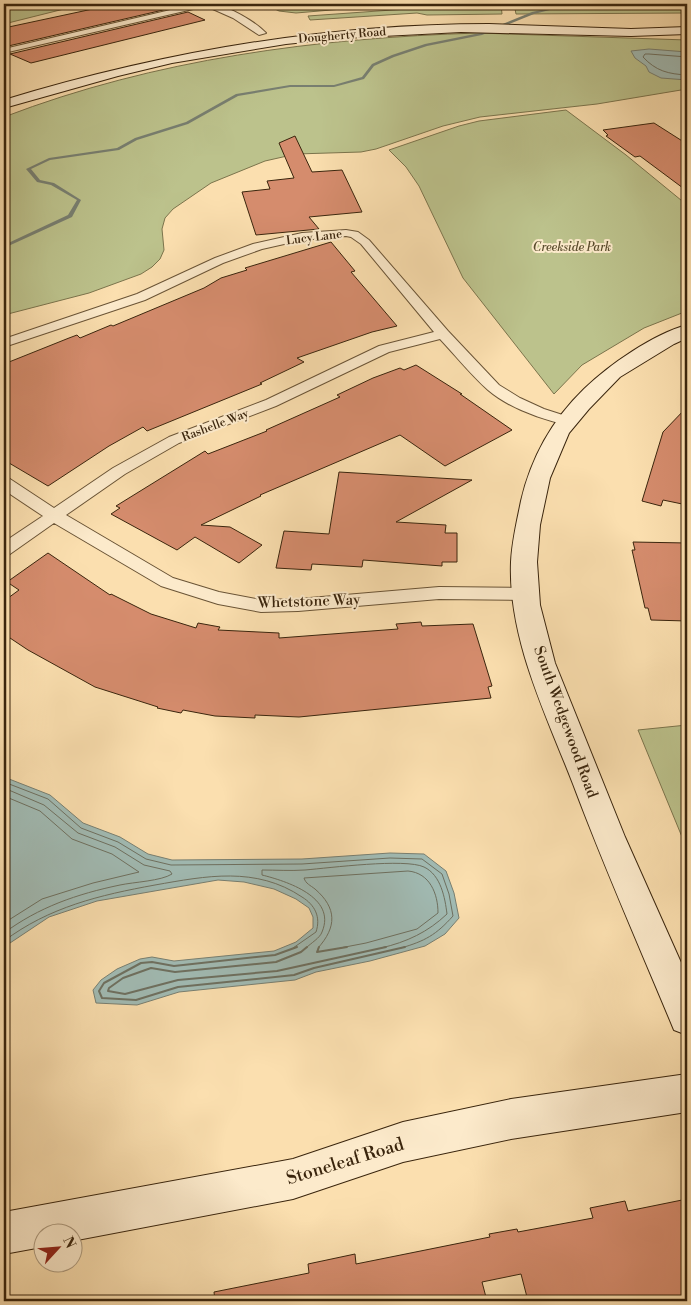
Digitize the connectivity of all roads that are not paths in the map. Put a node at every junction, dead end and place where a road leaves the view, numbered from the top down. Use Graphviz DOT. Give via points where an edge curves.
graph roads {
  1 [pos="206,4"];
  2 [pos="608,20"];
  3 [pos="634,20"];
  4 [pos="687,20"];
  5 [pos="687,30"];
  6 [pos="262,34"];
  7 [pos="5,50"];
  8 [pos="48,78"];
  9 [pos="4,104"];
  10 [pos="687,332"];
  11 [pos="443,334"];
  12 [pos="4,343"];
  13 [pos="567,421"];
  14 [pos="4,483"];
  15 [pos="56,516"];
  16 [pos="4,550"];
  17 [pos="525,594"];
  18 [pos="687,1017"];
  19 [pos="687,1093"];
  20 [pos="4,1233"];
  1 -- 6 [label="street" via="246,21"];
  1 -- 7 [label="street"];
  2 -- 6 [label="main road, Dougherty Road" via="405,21"];
  3 -- 4 [label="main road"];
  5 -- 9 [label="main road, Dougherty Road" via="469,28 316,37 215,50 108,73"];
  6 -- 8 [label="main road, Dougherty Road" via="144,53"];
  10 -- 13 [label="main road, South Wedgewood Road" via="667,340 613,373"];
  11 -- 12 [label="street, Lucy Lane" via="365,242 354,234 338,233 287,240 231,255 169,286"];
  11 -- 13 [label="street, Lucy Lane" via="494,388 531,408"];
  11 -- 15 [label="street, Rashelle Way" via="384,349 271,403 174,440 120,471"];
  13 -- 17 [label="main road, South Wedgewood Road" via="538,478 528,525"];
  14 -- 15 [label="street, Whetstone Way"];
  15 -- 16 [label="street, Rashelle Way"];
  15 -- 17 [label="street, Whetstone Way" via="167,582 218,598 261,606 439,593"];
  17 -- 18 [label="main road, South Wedgewood Road" via="541,663 609,837"];
  19 -- 20 [label="main road, Stoneleaf Road" via="511,1119 403,1142 293,1178"];
}
